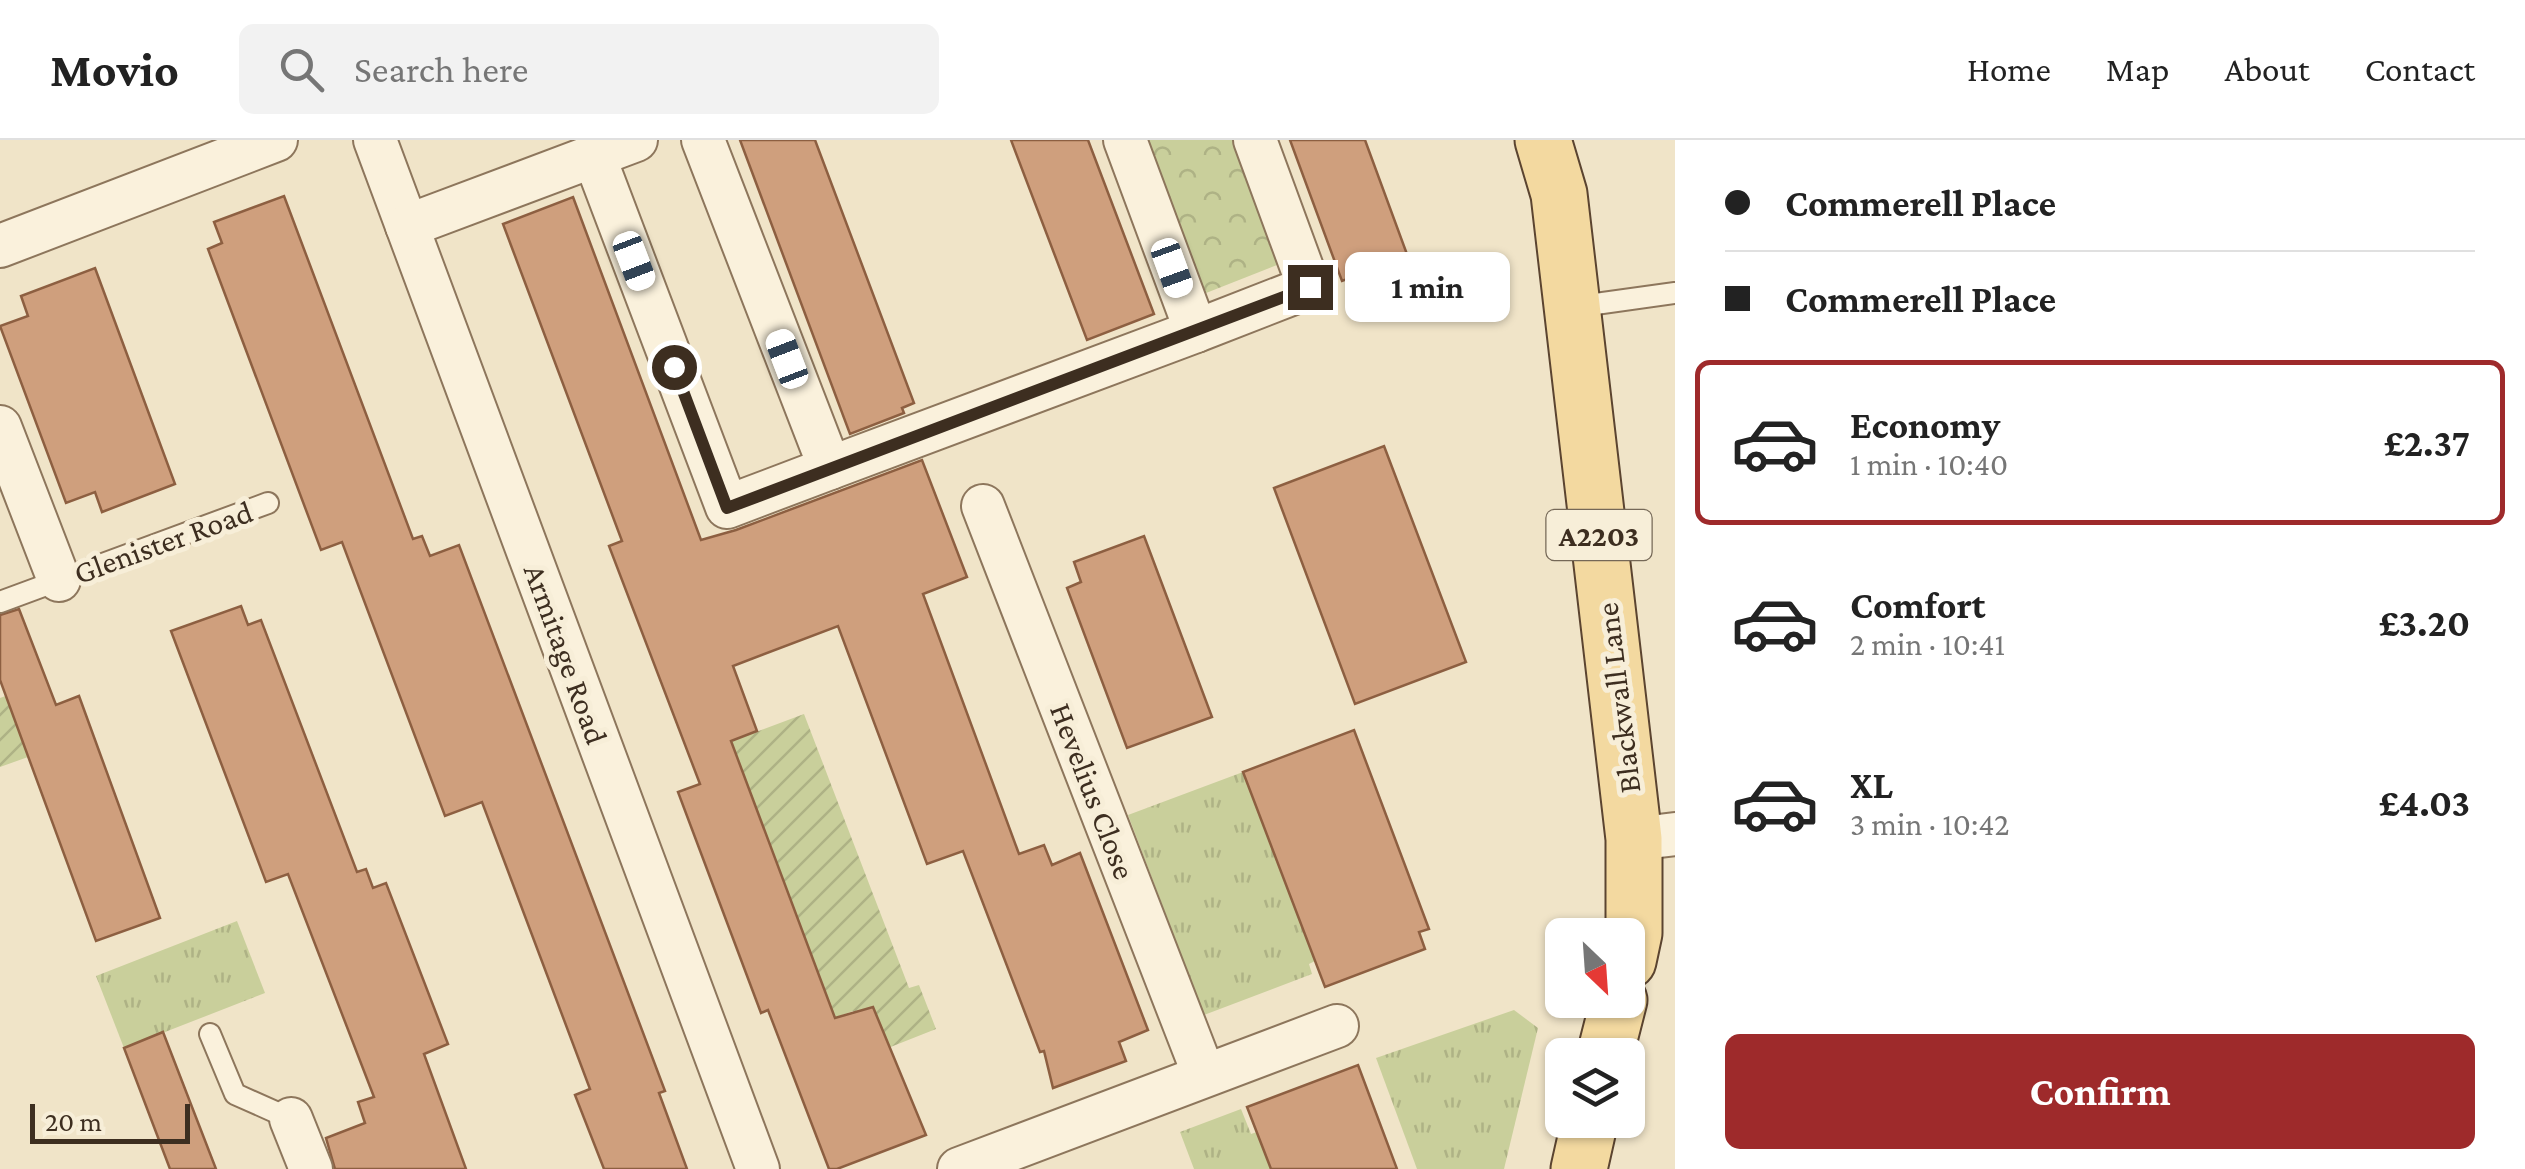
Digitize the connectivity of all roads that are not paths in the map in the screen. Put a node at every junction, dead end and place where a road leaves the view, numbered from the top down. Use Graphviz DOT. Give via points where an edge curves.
graph roads {
  1 [pos="276,140"];
  2 [pos="375,140"];
  3 [pos="636,140"];
  4 [pos="702,140"];
  5 [pos="1125,140"];
  6 [pos="1254,140"];
  7 [pos="1542,140"];
  8 [pos="594,156"];
  9 [pos="407,226"];
  10 [pos="0,246"];
  11 [pos="1675,293"];
  12 [pos="1572,307"];
  13 [pos="1196,332"];
  14 [pos="0,427"];
  15 [pos="830,468"];
  16 [pos="268,504"];
  17 [pos="983,506"];
  18 [pos="59,580"];
  19 [pos="0,602"];
  20 [pos="1654,837"];
  21 [pos="1637,918"];
  22 [pos="1337,1026"];
  23 [pos="210,1034"];
  24 [pos="1204,1075"];
  25 [pos="291,1119"];
  26 [pos="1586,1138"];
  27 [pos="966,1168"];
  28 [pos="311,1169"];
  29 [pos="758,1169"];
  30 [pos="1579,1169"];
  1 -- 10 [label="street"];
  2 -- 9 [label="street, Armitage Road"];
  3 -- 8 [label="street"];
  4 -- 15 [label="street"];
  5 -- 13 [label="street"];
  6 -- 13 [label="street" via="1310,287"];
  7 -- 12 [label="main road, Blackwall Lane / A2203" via="1559,194"];
  8 -- 9 [label="street"];
  8 -- 15 [label="street" via="727,508"];
  9 -- 29 [label="street, Armitage Road"];
  11 -- 12 [label="lane"];
  12 -- 20 [label="main road, Blackwall Lane / A2203"];
  13 -- 15 [label="street"];
  14 -- 18 [label="street, Glenister Road"];
  16 -- 18 [label="lane, Glenister Road"];
  17 -- 24 [label="street, Hevelius Close"];
  18 -- 19 [label="lane, Glenister Road"];
  20 -- 21 [label="main road, Blackwall Lane / A2203"];
  22 -- 24 [label="street"];
  23 -- 25 [label="lane" via="234,1094"];
  24 -- 27 [label="street"];
  25 -- 28 [label="street"];
  26 -- 30 [label="main road"];
}
